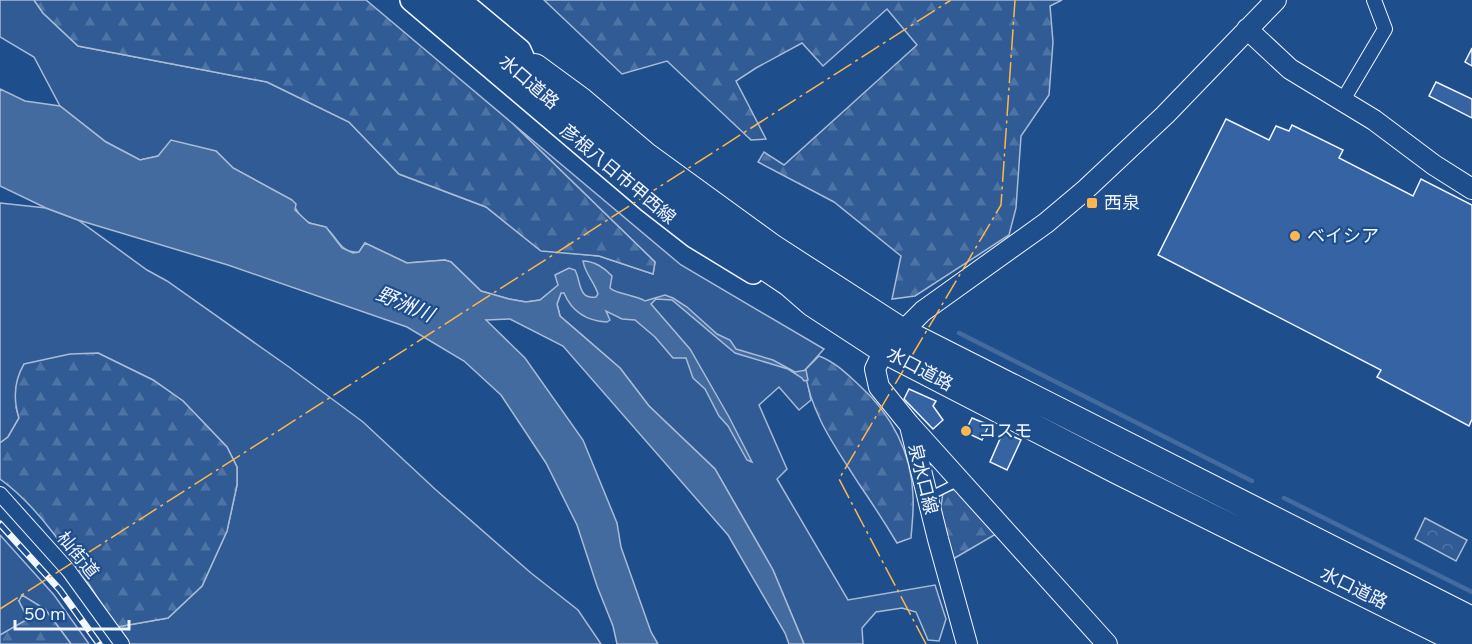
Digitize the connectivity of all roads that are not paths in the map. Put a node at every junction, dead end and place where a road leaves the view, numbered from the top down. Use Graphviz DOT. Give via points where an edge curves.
graph roads {
  1 [pos="411,0"];
  2 [pos="435,0"];
  3 [pos="449,0"];
  4 [pos="460,0"];
  5 [pos="1276,0"];
  6 [pos="1374,0"];
  7 [pos="1247,29"];
  8 [pos="524,59"];
  9 [pos="1343,100"];
  10 [pos="1472,189"];
  11 [pos="812,303"];
  12 [pos="903,333"];
  13 [pos="884,350"];
  14 [pos="909,424"];
  15 [pos="960,481"];
  16 [pos="0,494"];
  17 [pos="929,504"];
  18 [pos="1472,620"];
  19 [pos="122,644"];
  20 [pos="967,644"];
  21 [pos="1107,644"];
  22 [pos="1466,644"];
  1 -- 11 [label="main road, 彦根八日市甲西線" via="694,237 785,292"];
  2 -- 11 [label="highway, 水口道路" via="592,136 713,232"];
  3 -- 8 [label="highway, 水口道路"];
  4 -- 8 [label="main road" via="520,50"];
  5 -- 7 [label="street"];
  6 -- 9 [label="street" via="1385,29"];
  7 -- 9 [label="street" via="1290,69"];
  7 -- 12 [label="street" via="1165,115 1084,191 923,311"];
  8 -- 12 [label="highway, 水口道路" via="672,175 773,248"];
  9 -- 10 [label="street"];
  11 -- 13 [label="highway, 水口道路"];
  12 -- 13 [label="street"];
  12 -- 18 [label="highway, 水口道路"];
  13 -- 14 [label="street, 泉水口線" via="875,369 879,387"];
  13 -- 22 [label="highway, 水口道路"];
  14 -- 15 [label="street"];
  14 -- 17 [label="street, 泉水口線"];
  15 -- 17 [label="lane"];
  15 -- 21 [label="street"];
  16 -- 19 [label="street, 杣街道" via="69,571"];
  17 -- 20 [label="street, 泉水口線"];
}
